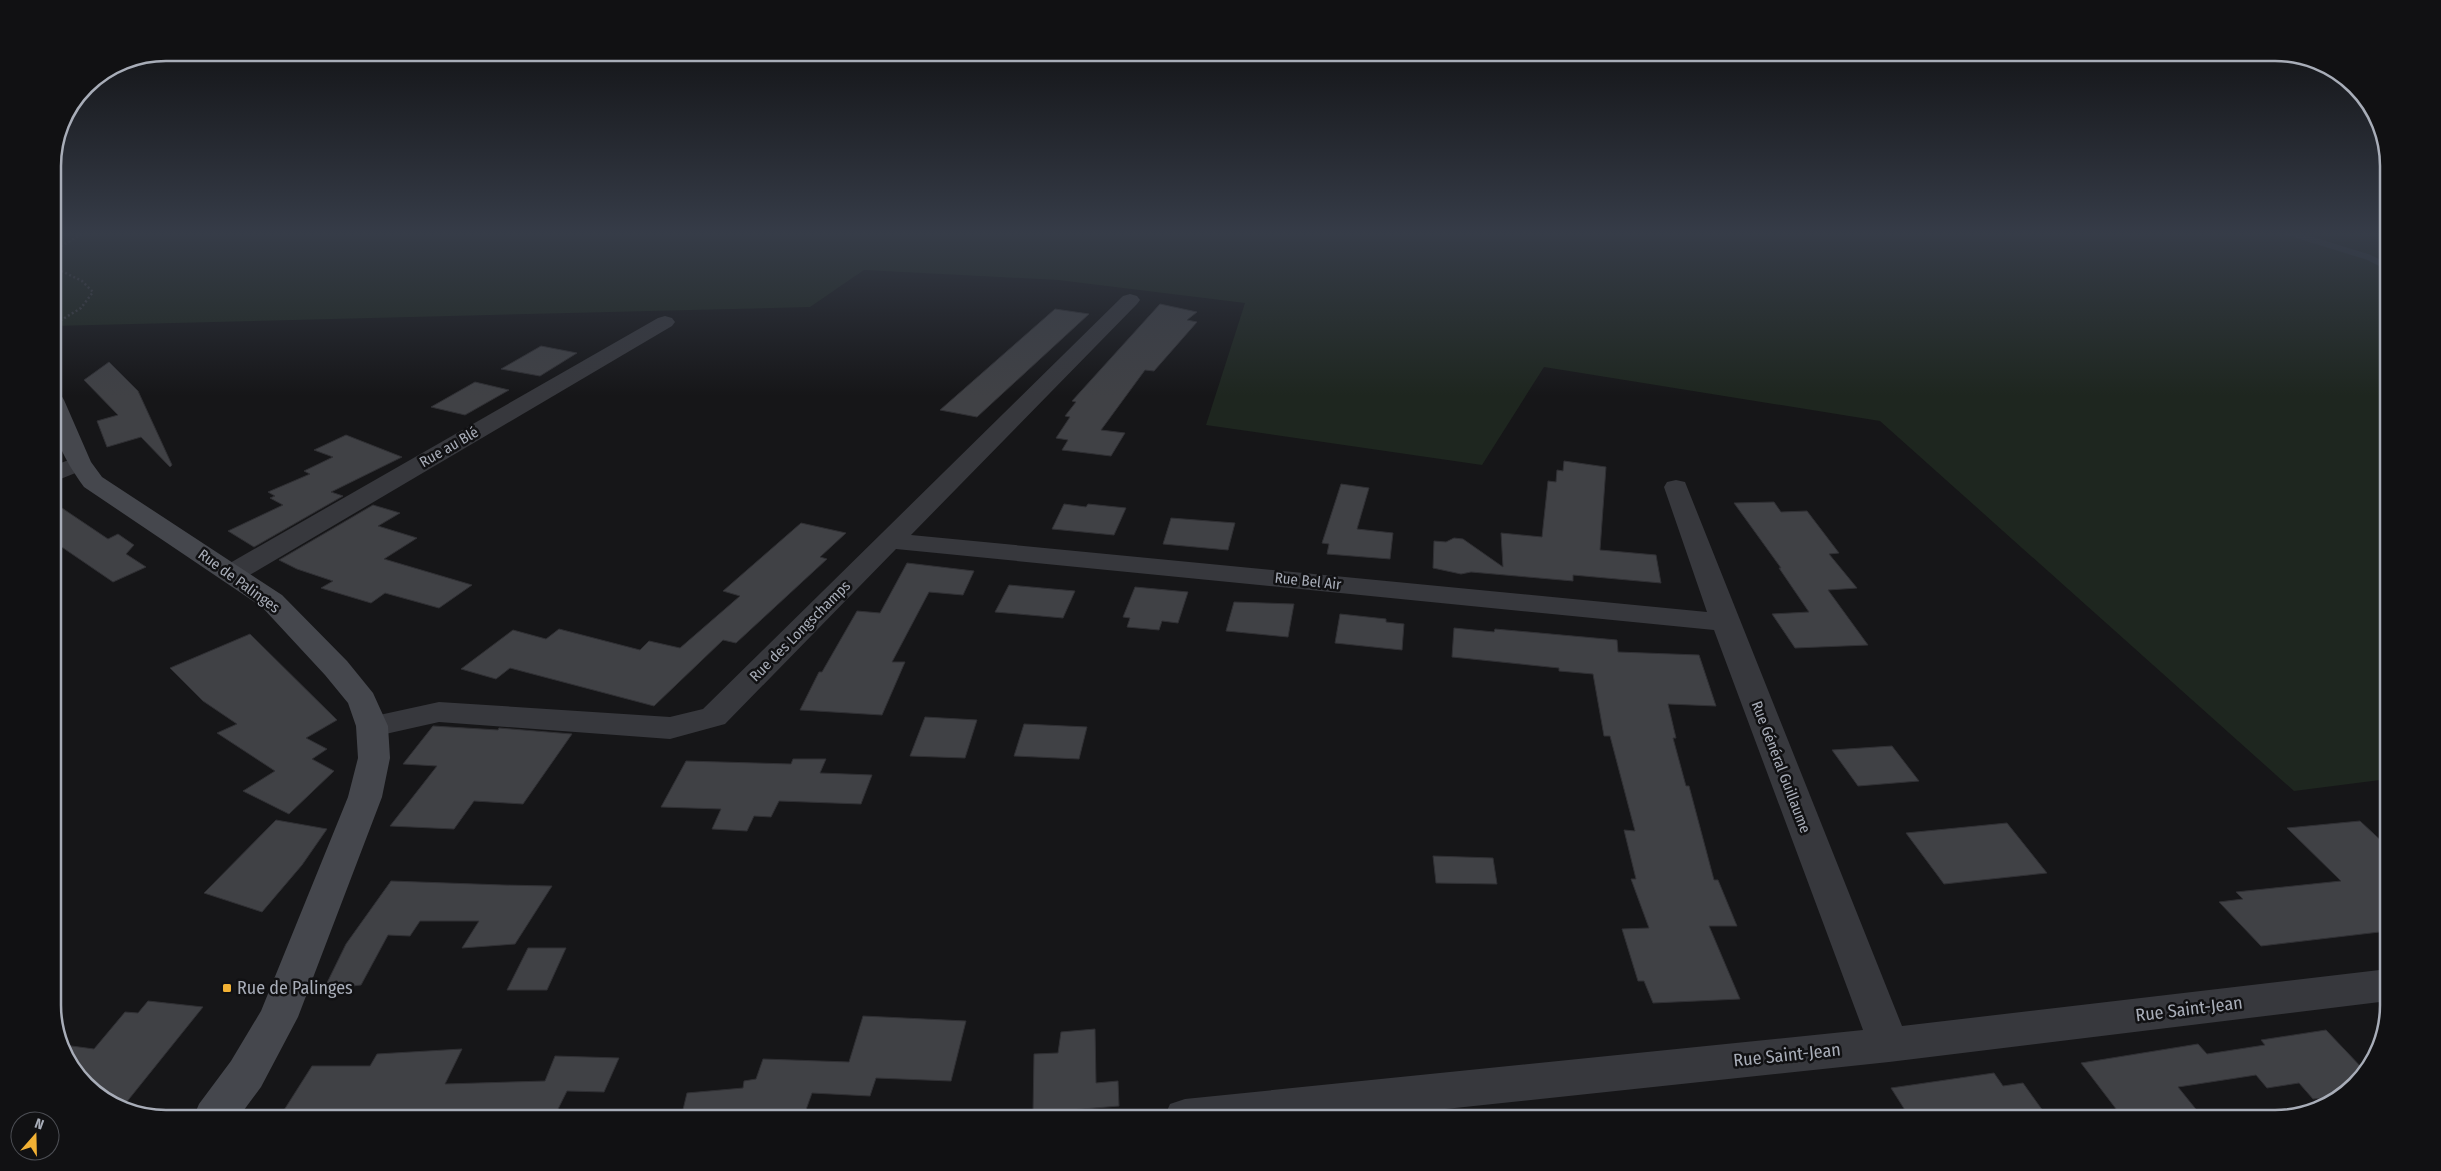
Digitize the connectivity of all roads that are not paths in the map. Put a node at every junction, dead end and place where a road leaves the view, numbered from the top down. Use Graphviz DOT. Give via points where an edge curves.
graph roads {
  1 [pos="1130,300"];
  2 [pos="665,322"];
  3 [pos="61,442"];
  4 [pos="66,469"];
  5 [pos="1676,487"];
  6 [pos="890,540"];
  7 [pos="233,573"];
  8 [pos="1725,622"];
  9 [pos="372,726"];
  10 [pos="2380,986"];
  11 [pos="1888,1045"];
  12 [pos="220,1110"];
  13 [pos="1262,1110"];
  1 -- 6 [label="street, Rue des Longschamps"];
  2 -- 7 [label="street, Rue au Blé"];
  3 -- 4 [label="main road, Rue de Palinges"];
  4 -- 7 [label="main road, Rue de Palinges" via="93,482"];
  5 -- 8 [label="street, Rue Général Guillaume"];
  6 -- 8 [label="street, Rue Bel Air"];
  6 -- 9 [label="street, Rue des Longschamps" via="714,717 670,728 439,712"];
  7 -- 9 [label="main road, Rue de Palinges" via="272,601 336,668 362,700"];
  8 -- 11 [label="street, Rue Général Guillaume"];
  9 -- 12 [label="main road, Rue de Palinges" via="374,758 365,797 278,1017 246,1074"];
  10 -- 11 [label="street, Rue Saint-Jean"];
  11 -- 13 [label="street, Rue Saint-Jean"];
}
